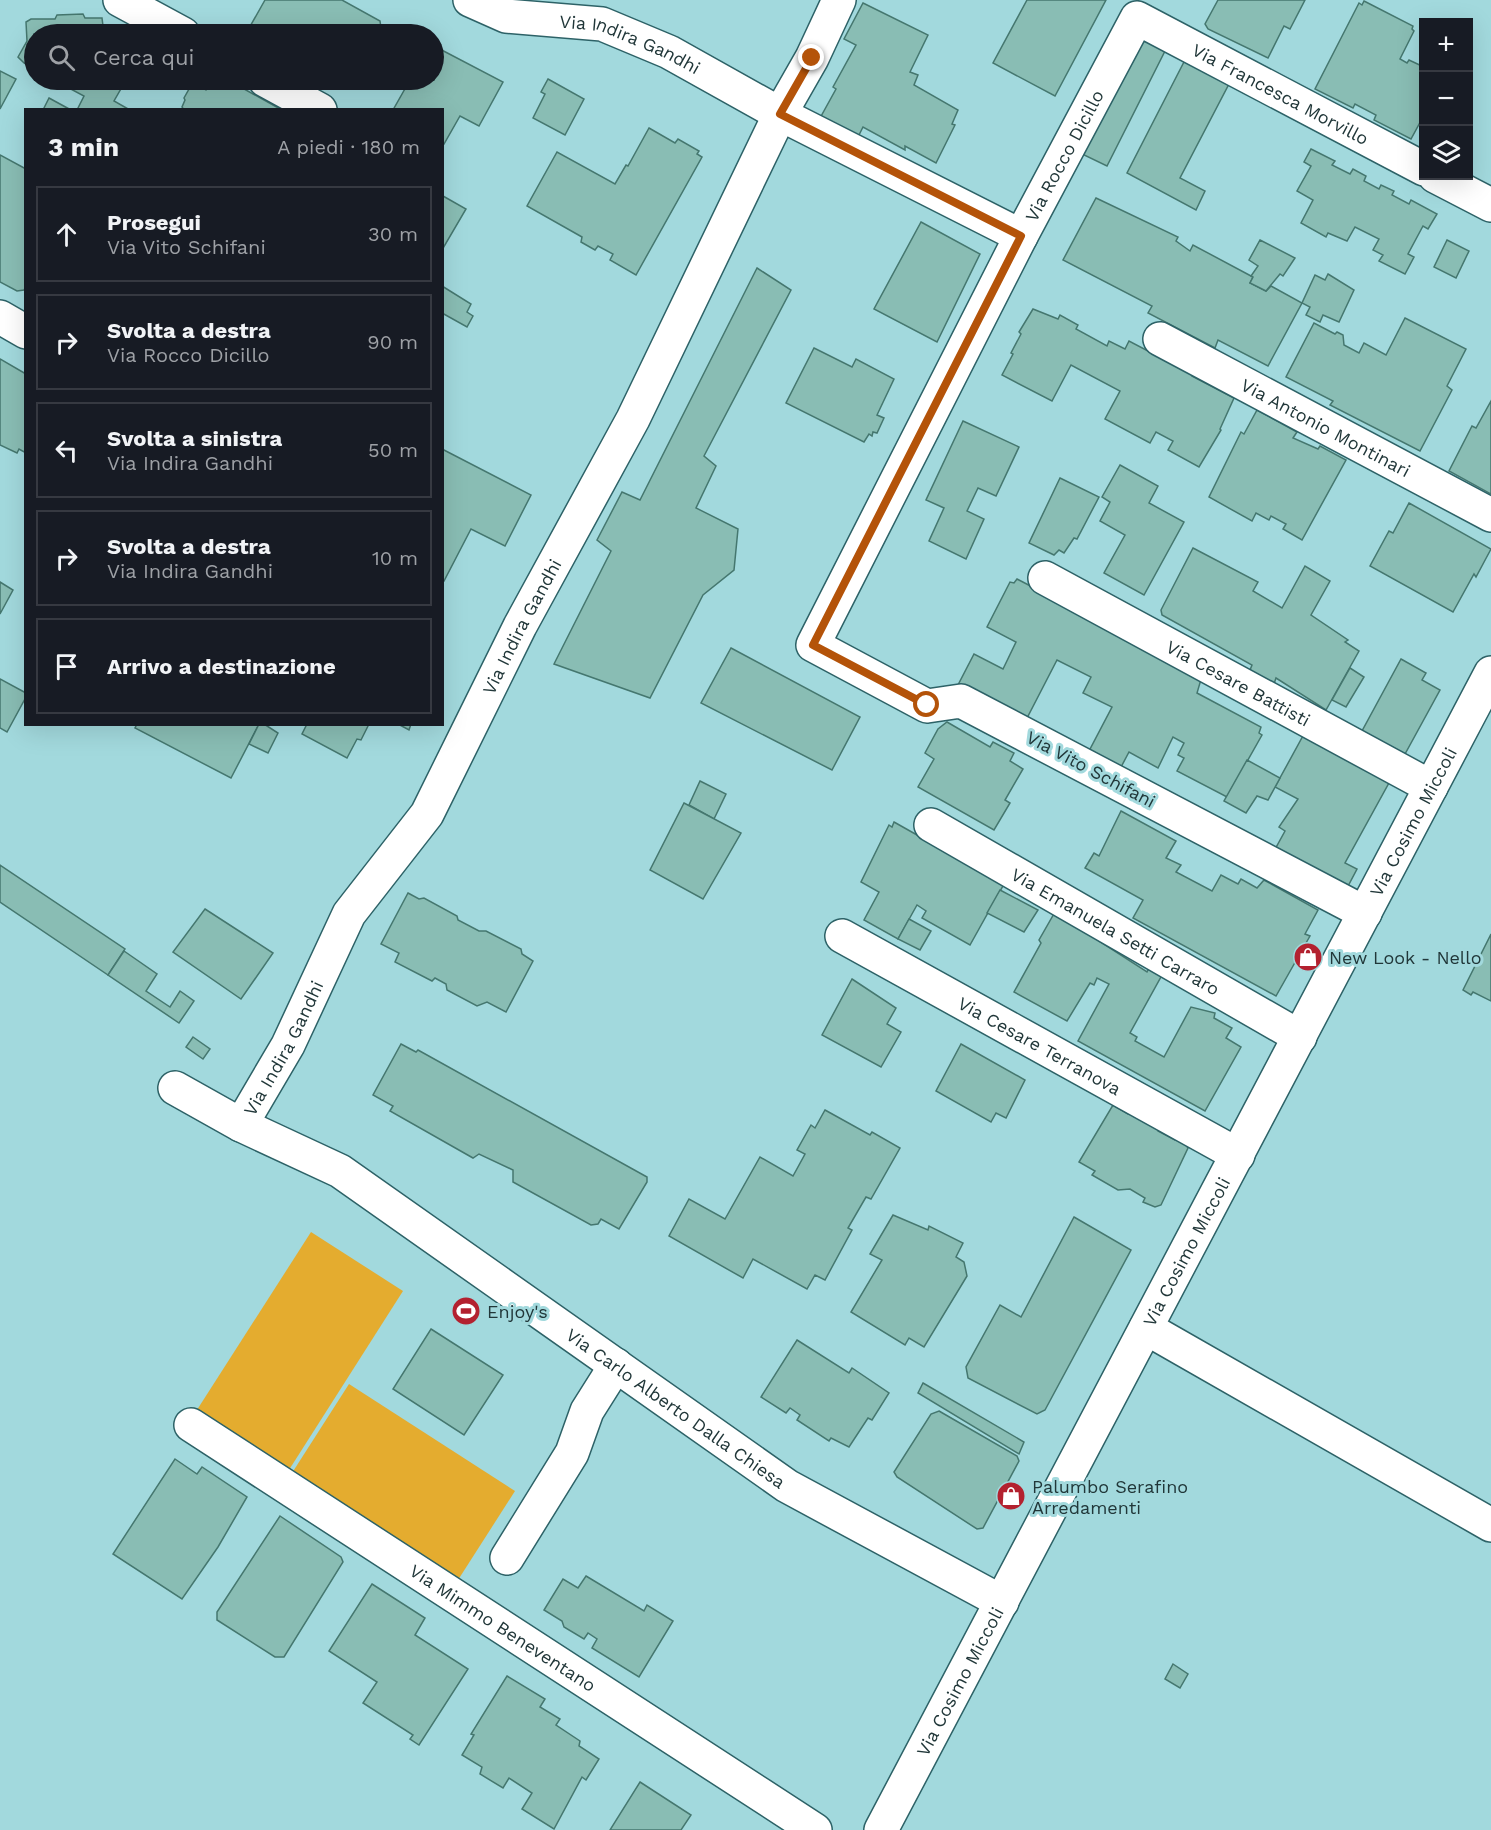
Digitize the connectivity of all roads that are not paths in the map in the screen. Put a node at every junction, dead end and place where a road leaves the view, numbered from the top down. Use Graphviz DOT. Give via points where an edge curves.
graph roads {
  1 [pos="120,0"];
  2 [pos="470,0"];
  3 [pos="839,0"];
  4 [pos="1137,18"];
  5 [pos="164,24"];
  6 [pos="283,90"];
  7 [pos="316,108"];
  8 [pos="780,114"];
  9 [pos="1419,167"];
  10 [pos="1443,180"];
  11 [pos="1491,205"];
  12 [pos="1021,236"];
  13 [pos="0,317"];
  14 [pos="24,331"];
  15 [pos="1160,339"];
  16 [pos="1491,515"];
  17 [pos="1045,578"];
  18 [pos="813,645"];
  19 [pos="1487,690"];
  20 [pos="1431,787"];
  21 [pos="931,825"];
  22 [pos="1365,913"];
  23 [pos="842,936"];
  24 [pos="1300,1037"];
  25 [pos="175,1089"];
  26 [pos="241,1125"];
  27 [pos="1238,1155"];
  28 [pos="1146,1328"];
  29 [pos="616,1365"];
  30 [pos="191,1425"];
  31 [pos="1491,1525"];
  32 [pos="507,1558"];
  33 [pos="1002,1602"];
  34 [pos="883,1829"];
  35 [pos="815,1830"];
  1 -- 5 [label="street"];
  2 -- 8 [label="street, Via Indira Gandhi" via="506,16 602,24 669,52"];
  3 -- 8 [label="street, Via Indira Gandhi"];
  4 -- 9 [label="street, Via Francesca Morvillo"];
  4 -- 12 [label="street, Via Rocco Dicillo"];
  6 -- 7 [label="street"];
  8 -- 12 [label="street, Via Indira Gandhi"];
  8 -- 26 [label="street, Via Indira Gandhi" via="633,419 520,626 427,814 349,914 288,1045"];
  10 -- 11 [label="street"];
  12 -- 18 [label="street, Via Rocco Dicillo"];
  13 -- 14 [label="street"];
  15 -- 16 [label="street, Via Antonio Montinari"];
  17 -- 20 [label="street, Via Cesare Battisti"];
  18 -- 22 [label="street, Via Vito Schifani" via="927,705 962,701"];
  19 -- 20 [label="street, Via Cosimo Miccoli"];
  20 -- 22 [label="street, Via Cosimo Miccoli"];
  21 -- 24 [label="street, Via Emanuela Setti Carraro"];
  22 -- 24 [label="street, Via Cosimo Miccoli"];
  23 -- 27 [label="street, Via Cesare Terranova"];
  24 -- 27 [label="street, Via Cosimo Miccoli"];
  25 -- 26 [label="street, Via Carlo Alberto Dalla Chiesa"];
  26 -- 29 [label="street, Via Carlo Alberto Dalla Chiesa" via="340,1171"];
  27 -- 28 [label="street, Via Cosimo Miccoli"];
  28 -- 31 [label="street"];
  28 -- 33 [label="street, Via Cosimo Miccoli"];
  29 -- 32 [label="street" via="586,1412 572,1453"];
  29 -- 33 [label="street, Via Carlo Alberto Dalla Chiesa" via="787,1486"];
  30 -- 35 [label="street, Via Mimmo Beneventano"];
  33 -- 34 [label="street, Via Cosimo Miccoli"];
}
